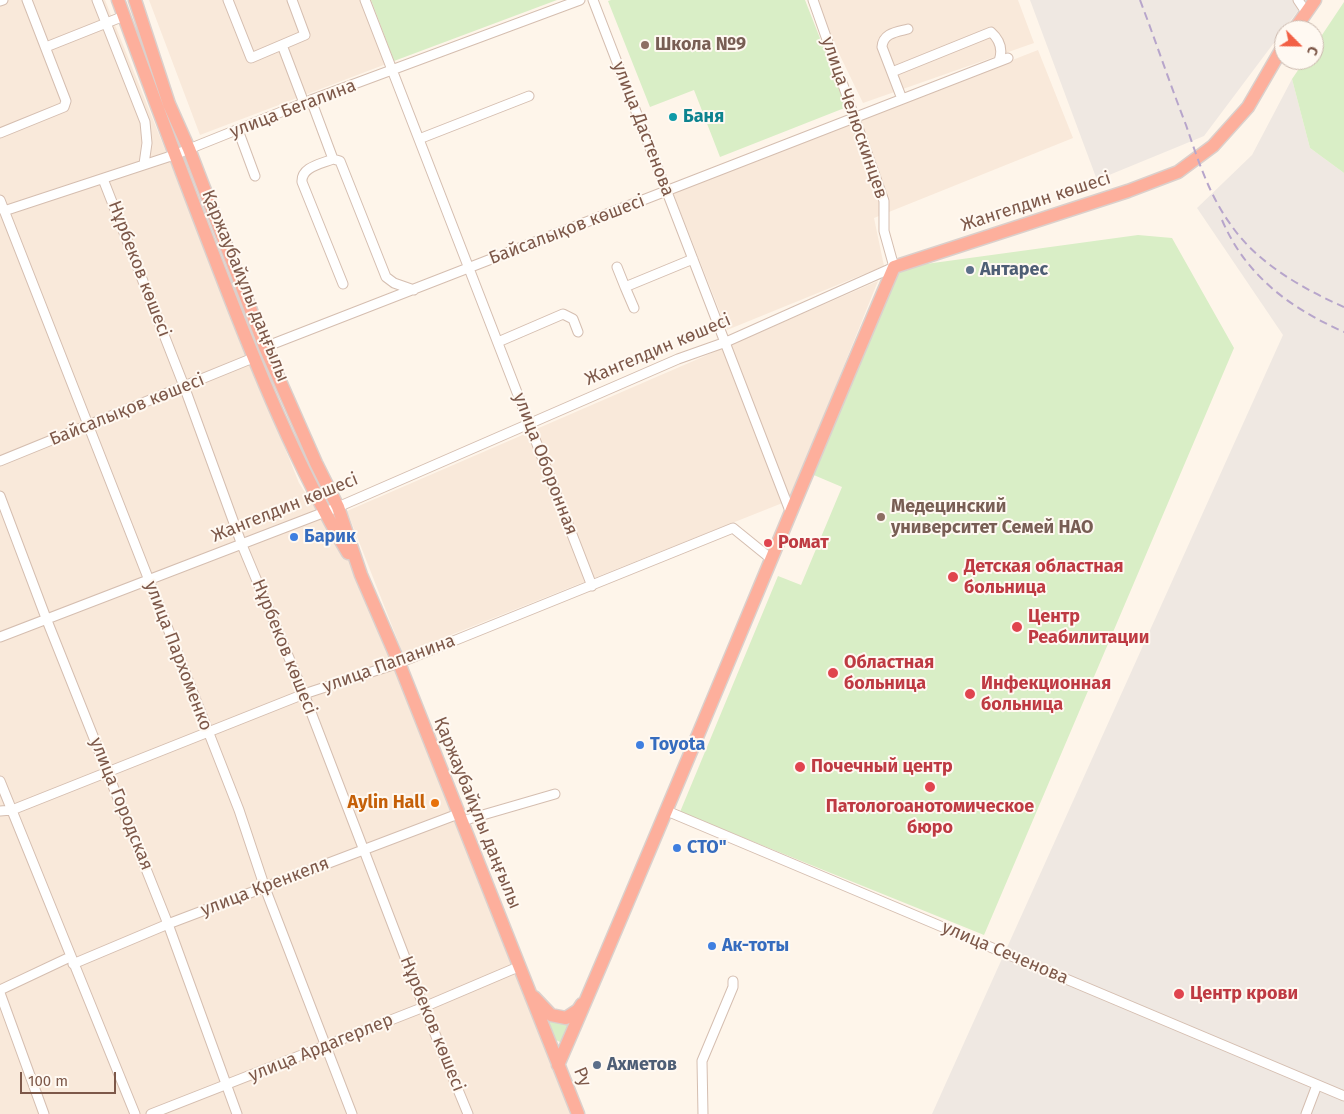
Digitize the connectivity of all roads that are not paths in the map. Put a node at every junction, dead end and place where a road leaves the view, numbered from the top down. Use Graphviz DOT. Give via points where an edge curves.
graph roads {
  1 [pos="27,0"];
  2 [pos="98,0"];
  3 [pos="118,0"];
  4 [pos="135,0"];
  5 [pos="228,0"];
  6 [pos="292,0"];
  7 [pos="365,0"];
  8 [pos="580,0"];
  9 [pos="593,0"];
  10 [pos="813,0"];
  11 [pos="1298,0"];
  12 [pos="1315,0"];
  13 [pos="1306,12"];
  14 [pos="124,16"];
  15 [pos="1301,20"];
  16 [pos="106,23"];
  17 [pos="908,29"];
  18 [pos="282,45"];
  19 [pos="46,47"];
  20 [pos="1008,58"];
  21 [pos="999,61"];
  22 [pos="1274,62"];
  23 [pos="394,71"];
  24 [pos="892,72"];
  25 [pos="529,96"];
  26 [pos="902,99"];
  27 [pos="307,102"];
  28 [pos="855,118"];
  29 [pos="238,130"];
  30 [pos="0,133"];
  31 [pos="419,139"];
  32 [pos="189,149"];
  33 [pos="174,155"];
  34 [pos="333,159"];
  35 [pos="144,164"];
  36 [pos="255,176"];
  37 [pos="104,179"];
  38 [pos="666,192"];
  39 [pos="0,200"];
  40 [pos="3,216"];
  41 [pos="693,259"];
  42 [pos="617,266"];
  43 [pos="894,266"];
  44 [pos="469,269"];
  45 [pos="343,284"];
  46 [pos="625,287"];
  47 [pos="414,290"];
  48 [pos="634,308"];
  49 [pos="578,332"];
  50 [pos="498,342"];
  51 [pos="726,342"];
  52 [pos="265,347"];
  53 [pos="253,358"];
  54 [pos="184,386"];
  55 [pos="529,424"];
  56 [pos="89,426"];
  57 [pos="0,461"];
  58 [pos="0,496"];
  59 [pos="338,507"];
  60 [pos="790,511"];
  61 [pos="324,512"];
  62 [pos="242,545"];
  63 [pos="770,558"];
  64 [pos="361,575"];
  65 [pos="148,578"];
  66 [pos="592,586"];
  67 [pos="46,618"];
  68 [pos="0,637"];
  69 [pos="399,663"];
  70 [pos="304,694"];
  71 [pos="208,733"];
  72 [pos="109,773"];
  73 [pos="0,781"];
  74 [pos="556,794"];
  75 [pos="12,810"];
  76 [pos="0,811"];
  77 [pos="667,811"];
  78 [pos="460,818"];
  79 [pos="364,849"];
  80 [pos="266,888"];
  81 [pos="168,924"];
  82 [pos="72,960"];
  83 [pos="521,973"];
  84 [pos="733,981"];
  85 [pos="592,987"];
  86 [pos="0,991"];
  87 [pos="424,1007"];
  88 [pos="569,1040"];
  89 [pos="326,1045"];
  90 [pos="558,1064"];
  91 [pos="1317,1085"];
  92 [pos="226,1086"];
  93 [pos="1344,1096"];
  94 [pos="576,1108"];
  95 [pos="44,1114"];
  96 [pos="136,1114"];
  97 [pos="151,1114"];
  98 [pos="237,1114"];
  99 [pos="352,1114"];
  100 [pos="468,1114"];
  101 [pos="703,1114"];
  102 [pos="1306,1114"];
  1 -- 19 [label="street"];
  2 -- 16 [label="street"];
  3 -- 14 [label="highway, Қаржаубайұлы даңғылы"];
  4 -- 32 [label="highway, Қаржаубайұлы даңғылы" via="169,104"];
  5 -- 18 [label="street" via="251,58"];
  6 -- 18 [label="street" via="305,35"];
  7 -- 23 [label="street, улица Оборонная"];
  8 -- 23 [label="street, улица Бегалина"];
  9 -- 38 [label="street, улица Дастенова"];
  10 -- 28 [label="street, улица Челюскинцев"];
  11 -- 13 [label="street"];
  12 -- 13 [label="highway"];
  13 -- 15 [label="highway"];
  14 -- 16 [label="street"];
  14 -- 33 [label="highway, Қаржаубайұлы даңғылы"];
  16 -- 19 [label="street"];
  16 -- 35 [label="street" via="145,122"];
  17 -- 24 [label="street" via="888,35 882,42"];
  18 -- 27 [label="street"];
  19 -- 30 [label="street" via="66,95 64,107"];
  20 -- 21 [label="street, Байсалықов көшесі"];
  21 -- 24 [label="street" via="999,42 991,32"];
  21 -- 26 [label="street, Байсалықов көшесі"];
  22 -- 43 [label="highway, Жангелдин көшесі" via="1248,108 1213,146 1178,172"];
  23 -- 27 [label="street, улица Бегалина"];
  23 -- 31 [label="street, улица Оборонная"];
  24 -- 26 [label="street"];
  25 -- 31 [label="street"];
  26 -- 28 [label="street, Байсалықов көшесі"];
  27 -- 29 [label="street, улица Бегалина"];
  27 -- 34 [label="street"];
  28 -- 38 [label="street, Байсалықов көшесі"];
  28 -- 43 [label="street, улица Челюскинцев" via="884,201 884,231"];
  29 -- 32 [label="street, улица Бегалина"];
  29 -- 36 [label="street"];
  31 -- 44 [label="street, улица Оборонная"];
  32 -- 33 [label="street, улица Бегалина"];
  32 -- 52 [label="highway, Қаржаубайұлы даңғылы"];
  33 -- 35 [label="street, улица Бегалина"];
  33 -- 53 [label="highway, Қаржаубайұлы даңғылы"];
  34 -- 45 [label="street" via="306,170 302,182"];
  34 -- 47 [label="street" via="340,161 386,277"];
  35 -- 37 [label="street, улица Бегалина"];
  37 -- 40 [label="street, улица Бегалина"];
  37 -- 54 [label="street, Нұрбеков көшесі"];
  38 -- 41 [label="street, улица Дастенова"];
  38 -- 44 [label="street, Байсалықов көшесі"];
  39 -- 40 [label="street, улица Пархоменко"];
  40 -- 56 [label="street, улица Пархоменко"];
  41 -- 46 [label="street"];
  41 -- 51 [label="street, улица Дастенова"];
  42 -- 46 [label="street"];
  43 -- 51 [label="street, Жангелдин көшесі"];
  43 -- 60 [label="highway"];
  44 -- 47 [label="street, Байсалықов көшесі"];
  44 -- 50 [label="street, улица Оборонная"];
  46 -- 48 [label="street"];
  47 -- 52 [label="street, Байсалықов көшесі"];
  49 -- 50 [label="street" via="573,319 563,314"];
  50 -- 55 [label="street, улица Оборонная"];
  51 -- 55 [label="street, Жангелдин көшесі" via="678,359"];
  51 -- 60 [label="street, улица Дастенова"];
  52 -- 59 [label="highway, Қаржаубайұлы даңғылы"];
  53 -- 54 [label="street, Байсалықов көшесі"];
  53 -- 61 [label="highway, Қаржаубайұлы даңғылы"];
  54 -- 56 [label="street, Байсалықов көшесі"];
  54 -- 62 [label="street, Нұрбеков көшесі"];
  55 -- 59 [label="street, Жангелдин көшесі"];
  55 -- 66 [label="street, улица Оборонная"];
  56 -- 57 [label="street, Байсалықов көшесі"];
  56 -- 65 [label="street, улица Пархоменко"];
  58 -- 67 [label="street, улица Городская"];
  59 -- 61 [label="street, Жангелдин көшесі"];
  59 -- 64 [label="highway, Қаржаубайұлы даңғылы"];
  60 -- 63 [label="highway"];
  61 -- 62 [label="street, Жангелдин көшесі"];
  61 -- 64 [label="highway, Қаржаубайұлы даңғылы"];
  62 -- 65 [label="street, Жангелдин көшесі"];
  62 -- 70 [label="street, Нұрбеков көшесі"];
  63 -- 66 [label="street, улица Папанина" via="733,528"];
  63 -- 77 [label="highway"];
  64 -- 69 [label="highway, Қаржаубайұлы даңғылы"];
  65 -- 67 [label="street, Жангелдин көшесі"];
  65 -- 71 [label="street, улица Пархоменко"];
  66 -- 69 [label="street, улица Папанина"];
  67 -- 68 [label="street, Жангелдин көшесі"];
  67 -- 72 [label="street, улица Городская"];
  69 -- 70 [label="street, улица Папанина"];
  69 -- 78 [label="highway, Қаржаубайұлы даңғылы"];
  70 -- 71 [label="street, улица Папанина"];
  70 -- 79 [label="street, Нұрбеков көшесі"];
  71 -- 72 [label="street, улица Папанина"];
  71 -- 80 [label="street, улица Пархоменко"];
  72 -- 75 [label="street, улица Папанина"];
  72 -- 81 [label="street, улица Городская"];
  73 -- 75 [label="street"];
  74 -- 78 [label="street, улица Кренкеля"];
  75 -- 76 [label="street, улица Папанина"];
  75 -- 82 [label="street"];
  77 -- 85 [label="highway"];
  77 -- 91 [label="street, улица Сеченова"];
  78 -- 79 [label="street, улица Кренкеля"];
  78 -- 83 [label="highway, Қаржаубайұлы даңғылы"];
  79 -- 80 [label="street, улица Кренкеля"];
  79 -- 87 [label="street, Нұрбеков көшесі"];
  80 -- 81 [label="street, улица Кренкеля"];
  80 -- 89 [label="street, улица Пархоменко"];
  81 -- 82 [label="street, улица Кренкеля"];
  81 -- 92 [label="street, улица Городская"];
  82 -- 86 [label="street, улица Кренкеля"];
  82 -- 96 [label="street"];
  83 -- 85 [label="highway" via="538,1003 551,1015 566,1018 578,1010"];
  83 -- 87 [label="street, улица Ардагерлер"];
  83 -- 90 [label="highway, Қаржаубайұлы даңғылы"];
  84 -- 101 [label="street" via="702,1061"];
  85 -- 88 [label="highway"];
  86 -- 95 [label="street"];
  87 -- 89 [label="street, улица Ардагерлер"];
  87 -- 100 [label="street, Нұрбеков көшесі"];
  88 -- 90 [label="highway"];
  88 -- 94 [label="highway" via="565,1070"];
  89 -- 92 [label="street, улица Ардагерлер"];
  89 -- 99 [label="street, улица Пархоменко"];
  90 -- 94 [label="highway, Ру"];
  91 -- 93 [label="street, улица Сеченова"];
  91 -- 102 [label="street"];
  92 -- 97 [label="street, улица Ардагерлер"];
  92 -- 98 [label="street, улица Городская"];
}
